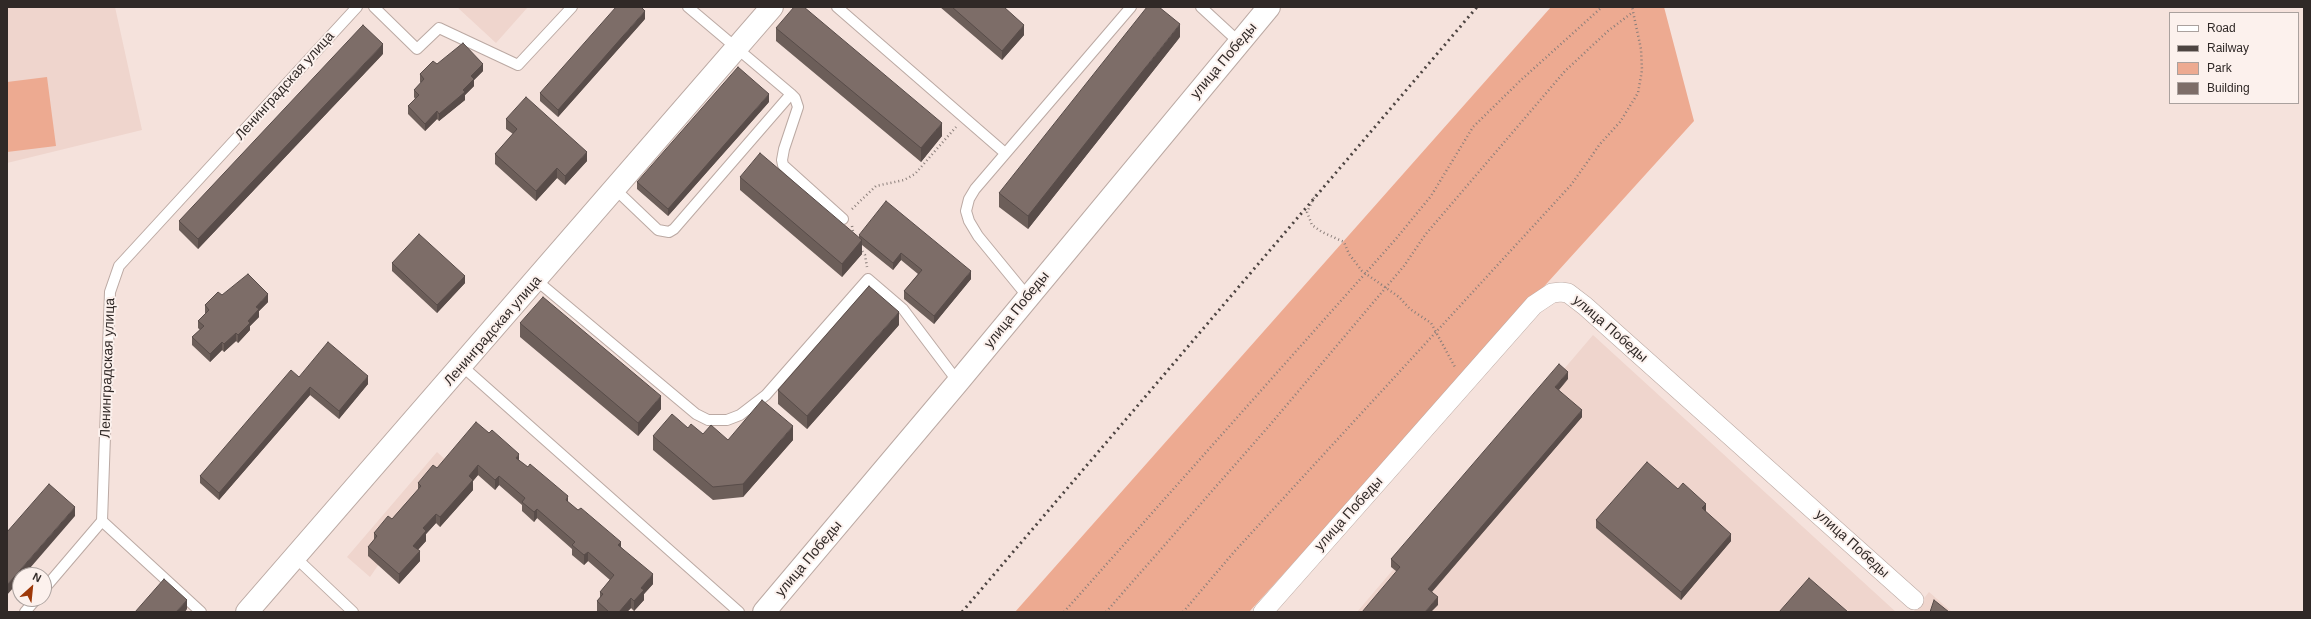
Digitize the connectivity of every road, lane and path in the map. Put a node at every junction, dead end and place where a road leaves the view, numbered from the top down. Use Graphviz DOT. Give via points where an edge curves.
graph roads {
  1 [pos="357,7"];
  2 [pos="374,7"];
  3 [pos="572,7"];
  4 [pos="688,7"];
  5 [pos="772,7"];
  6 [pos="837,7"];
  7 [pos="1131,7"];
  8 [pos="1201,7"];
  9 [pos="1269,7"];
  10 [pos="1602,7"];
  11 [pos="1632,7"];
  12 [pos="1633,12"];
  13 [pos="1240,42"];
  14 [pos="737,48"];
  15 [pos="791,94"];
  16 [pos="964,117"];
  17 [pos="1005,153"];
  18 [pos="616,189"];
  19 [pos="1316,194"];
  20 [pos="843,219"];
  21 [pos="1365,274"];
  22 [pos="868,279"];
  23 [pos="536,280"];
  24 [pos="1385,289"];
  25 [pos="1028,297"];
  26 [pos="1436,330"];
  27 [pos="462,366"];
  28 [pos="958,382"];
  29 [pos="1454,395"];
  30 [pos="102,521"];
  31 [pos="296,558"];
  32 [pos="52,580"];
  33 [pos="1914,600"];
  34 [pos="201,612"];
  35 [pos="247,612"];
  36 [pos="353,612"];
  37 [pos="740,612"];
  38 [pos="764,612"];
  39 [pos="1064,612"];
  40 [pos="1106,612"];
  41 [pos="1183,612"];
  42 [pos="1262,612"];
  1 -- 30 [label="lane, Ленинградская улица" via="119,266 110,292"];
  2 -- 3 [label="lane" via="417,49 438,28 518,65"];
  4 -- 14 [label="lane"];
  5 -- 14 [label="street, Ленинградская улица"];
  6 -- 16 [label="lane"];
  7 -- 17 [label="lane"];
  8 -- 13 [label="lane"];
  9 -- 13 [label="street, улица Победы"];
  10 -- 21 [label="path" via="1473,127 1431,196"];
  11 -- 12 [label="path"];
  12 -- 24 [label="path" via="1608,31 1565,71 1425,235"];
  12 -- 26 [label="path" via="1641,49 1642,70 1638,93 1632,106 1571,185"];
  13 -- 25 [label="street, улица Победы"];
  14 -- 15 [label="lane"];
  14 -- 18 [label="street, Ленинградская улица"];
  15 -- 18 [label="lane" via="669,232 658,230"];
  15 -- 20 [label="lane" via="798,107 784,149 783,166"];
  16 -- 17 [label="lane"];
  16 -- 20 [label="path" via="915,174 904,180 876,186"];
  17 -- 25 [label="lane" via="974,189 966,211 978,236"];
  18 -- 23 [label="street, Ленинградская улица"];
  19 -- 21 [label="path" via="1307,212 1312,224 1322,232 1344,242 1352,259"];
  20 -- 22 [label="path" via="854,228 856,244 865,254"];
  21 -- 24 [label="path"];
  21 -- 39 [label="path"];
  22 -- 23 [label="lane" via="766,396 740,415 720,421 708,420 696,414"];
  22 -- 28 [label="lane" via="903,309"];
  23 -- 27 [label="street, Ленинградская улица"];
  24 -- 26 [label="path" via="1400,297 1410,309 1431,323"];
  24 -- 40 [label="path"];
  25 -- 28 [label="street, улица Победы"];
  26 -- 29 [label="path" via="1440,342 1455,364 1458,379"];
  26 -- 41 [label="path" via="1234,552"];
  27 -- 31 [label="street, Ленинградская улица"];
  27 -- 37 [label="lane"];
  28 -- 38 [label="street, улица Победы"];
  29 -- 33 [label="street, улица Победы" via="1534,304 1552,293 1568,293"];
  29 -- 42 [label="street, улица Победы"];
  30 -- 32 [label="lane"];
  30 -- 34 [label="lane"];
  31 -- 35 [label="street, Ленинградская улица"];
  31 -- 36 [label="lane"];
}
